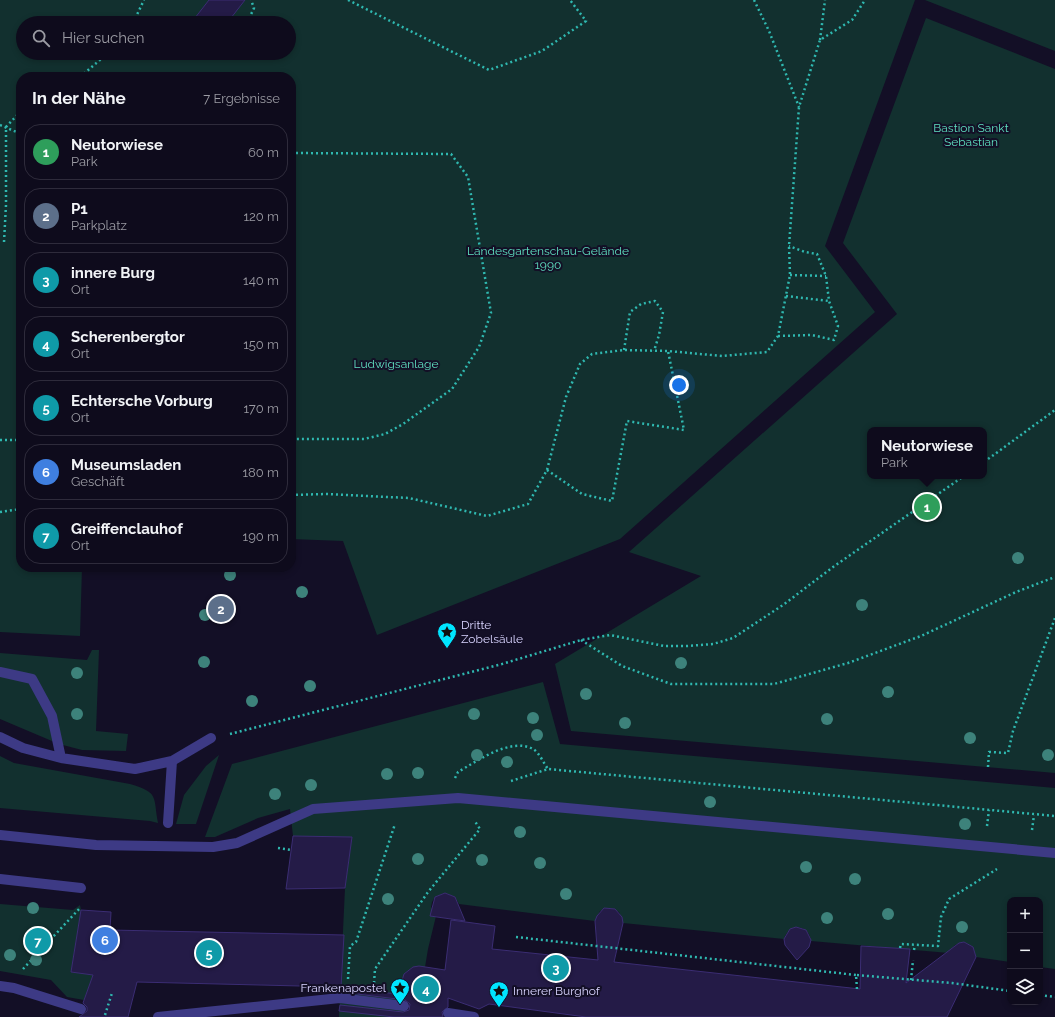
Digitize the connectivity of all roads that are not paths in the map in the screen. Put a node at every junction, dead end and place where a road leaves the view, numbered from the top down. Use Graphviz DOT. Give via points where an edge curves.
graph roads {
  1 [pos="0,672"];
  2 [pos="0,737"];
  3 [pos="211,738"];
  4 [pos="61,758"];
  5 [pos="172,762"];
  6 [pos="168,823"];
  7 [pos="0,835"];
  8 [pos="1055,853"];
  9 [pos="0,879"];
  10 [pos="81,888"];
  11 [pos="0,986"];
  12 [pos="404,1006"];
  13 [pos="81,1009"];
  14 [pos="448,1013"];
  15 [pos="158,1017"];
  16 [pos="474,1017"];
  1 -- 4 [label="street" via="32,679 52,716"];
  2 -- 4 [label="street" via="23,748"];
  3 -- 5 [label="street"];
  4 -- 5 [label="street" via="135,768"];
  5 -- 6 [label="street"];
  7 -- 8 [label="street" via="96,845 213,848 238,843 313,809 458,798"];
  9 -- 10 [label="street"];
  11 -- 13 [label="street"];
  12 -- 15 [label="street" via="340,998"];
  14 -- 16 [label="street"];
}
